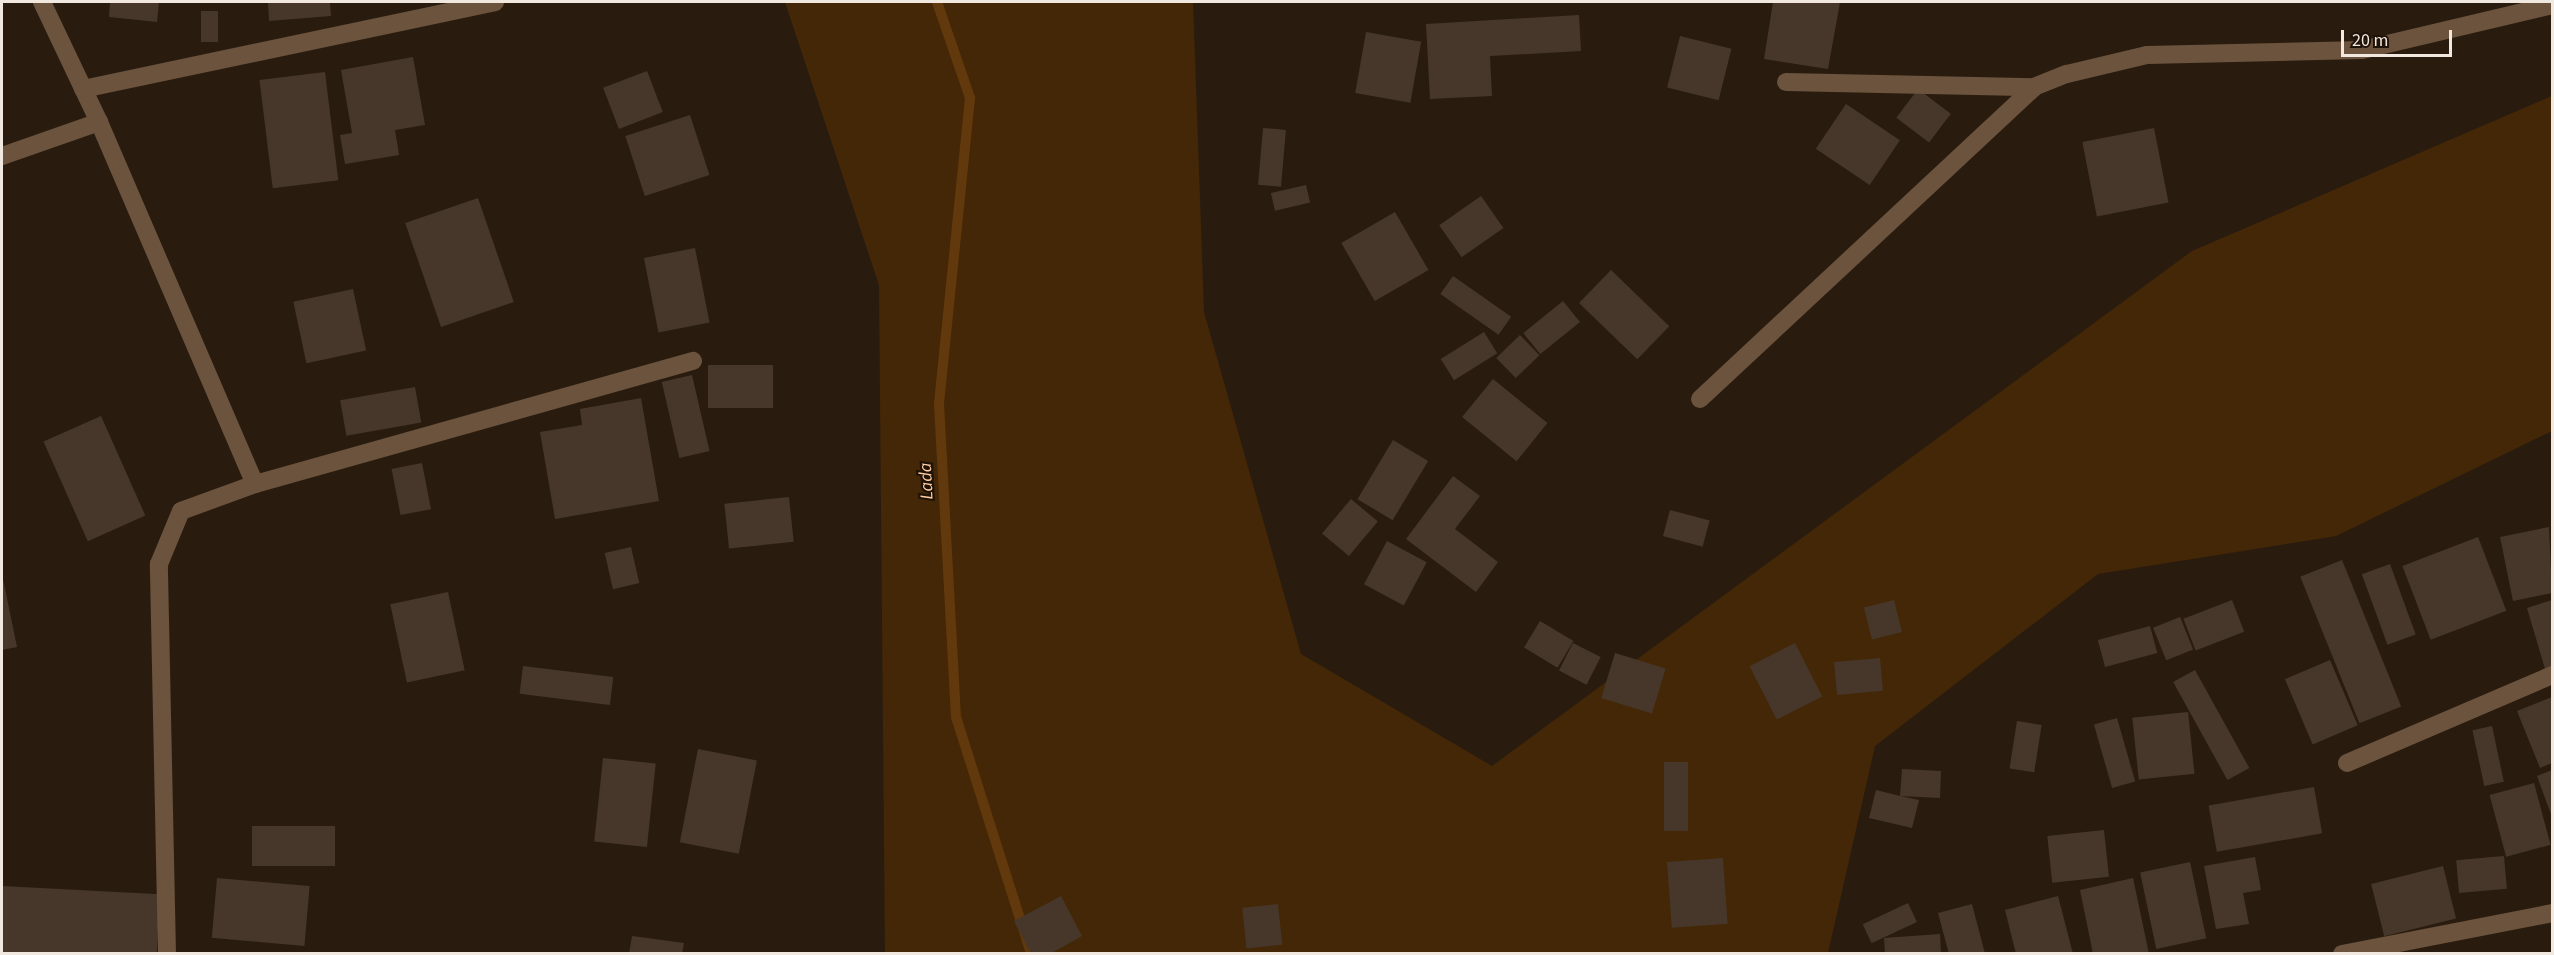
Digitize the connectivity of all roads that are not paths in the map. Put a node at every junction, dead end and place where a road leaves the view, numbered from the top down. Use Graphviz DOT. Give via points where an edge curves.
graph roads {
  1 [pos="42,2"];
  2 [pos="495,2"];
  3 [pos="2553,4"];
  4 [pos="1786,82"];
  5 [pos="2034,87"];
  6 [pos="82,89"];
  7 [pos="99,122"];
  8 [pos="2,156"];
  9 [pos="693,361"];
  10 [pos="1700,399"];
  11 [pos="255,484"];
  12 [pos="2553,675"];
  13 [pos="2348,763"];
  14 [pos="2553,913"];
  15 [pos="167,954"];
  16 [pos="2342,954"];
  1 -- 6 [label="street"];
  2 -- 6 [label="street"];
  3 -- 5 [label="street" via="2362,50 2147,55 2067,74"];
  4 -- 5 [label="street"];
  5 -- 10 [label="street"];
  6 -- 7 [label="street"];
  7 -- 8 [label="street"];
  7 -- 11 [label="street"];
  9 -- 11 [label="street"];
  11 -- 15 [label="street" via="182,511 159,564"];
  12 -- 13 [label="street"];
  14 -- 16 [label="street"];
}
